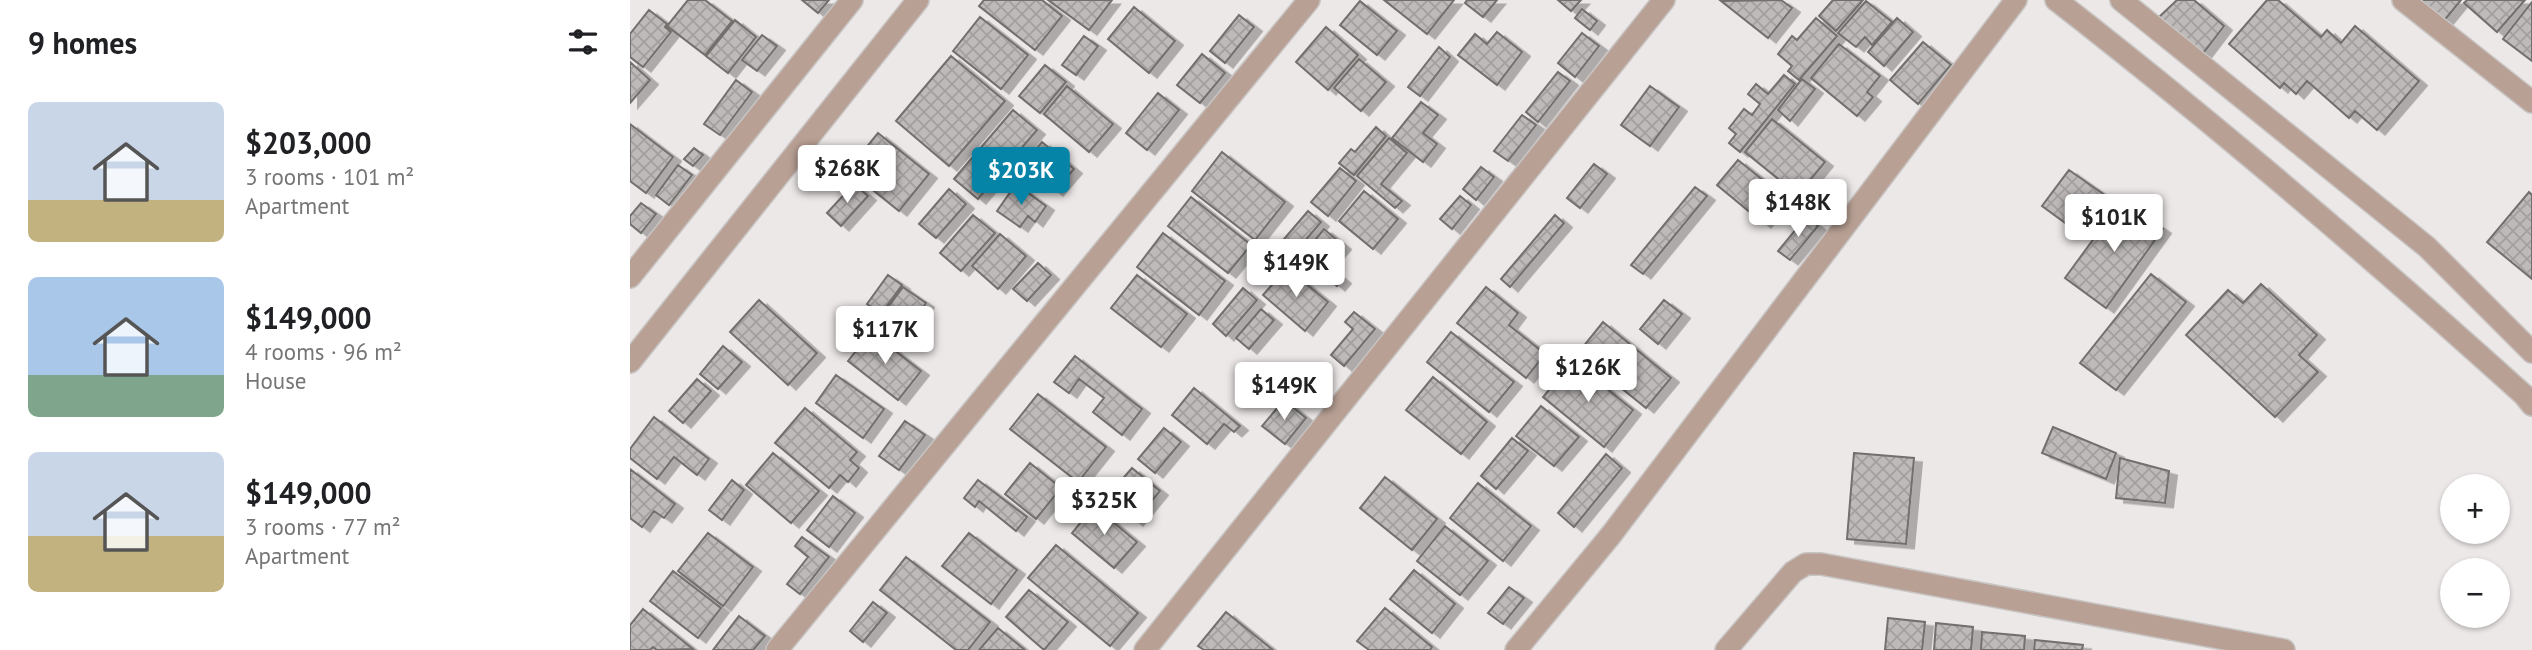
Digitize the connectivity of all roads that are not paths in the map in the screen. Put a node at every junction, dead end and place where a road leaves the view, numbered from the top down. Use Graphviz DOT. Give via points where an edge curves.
graph roads {
  1 [pos="852,0"];
  2 [pos="918,0"];
  3 [pos="1309,0"];
  4 [pos="1664,0"];
  5 [pos="2016,0"];
  6 [pos="2056,0"];
  7 [pos="2121,0"];
  8 [pos="2403,0"];
  9 [pos="2532,102"];
  10 [pos="630,277"];
  11 [pos="2532,352"];
  12 [pos="630,362"];
  13 [pos="2532,405"];
  14 [pos="777,650"];
  15 [pos="1146,650"];
  16 [pos="1516,650"];
  17 [pos="1726,650"];
  18 [pos="2284,650"];
  1 -- 10 [label="street"];
  2 -- 12 [label="street"];
  3 -- 14 [label="street"];
  4 -- 15 [label="street"];
  5 -- 16 [label="street" via="1611,535"];
  6 -- 13 [label="street" via="2385,270"];
  7 -- 11 [label="street" via="2427,247"];
  8 -- 9 [label="street"];
  17 -- 18 [label="street" via="1793,572 1806,564"];
}
